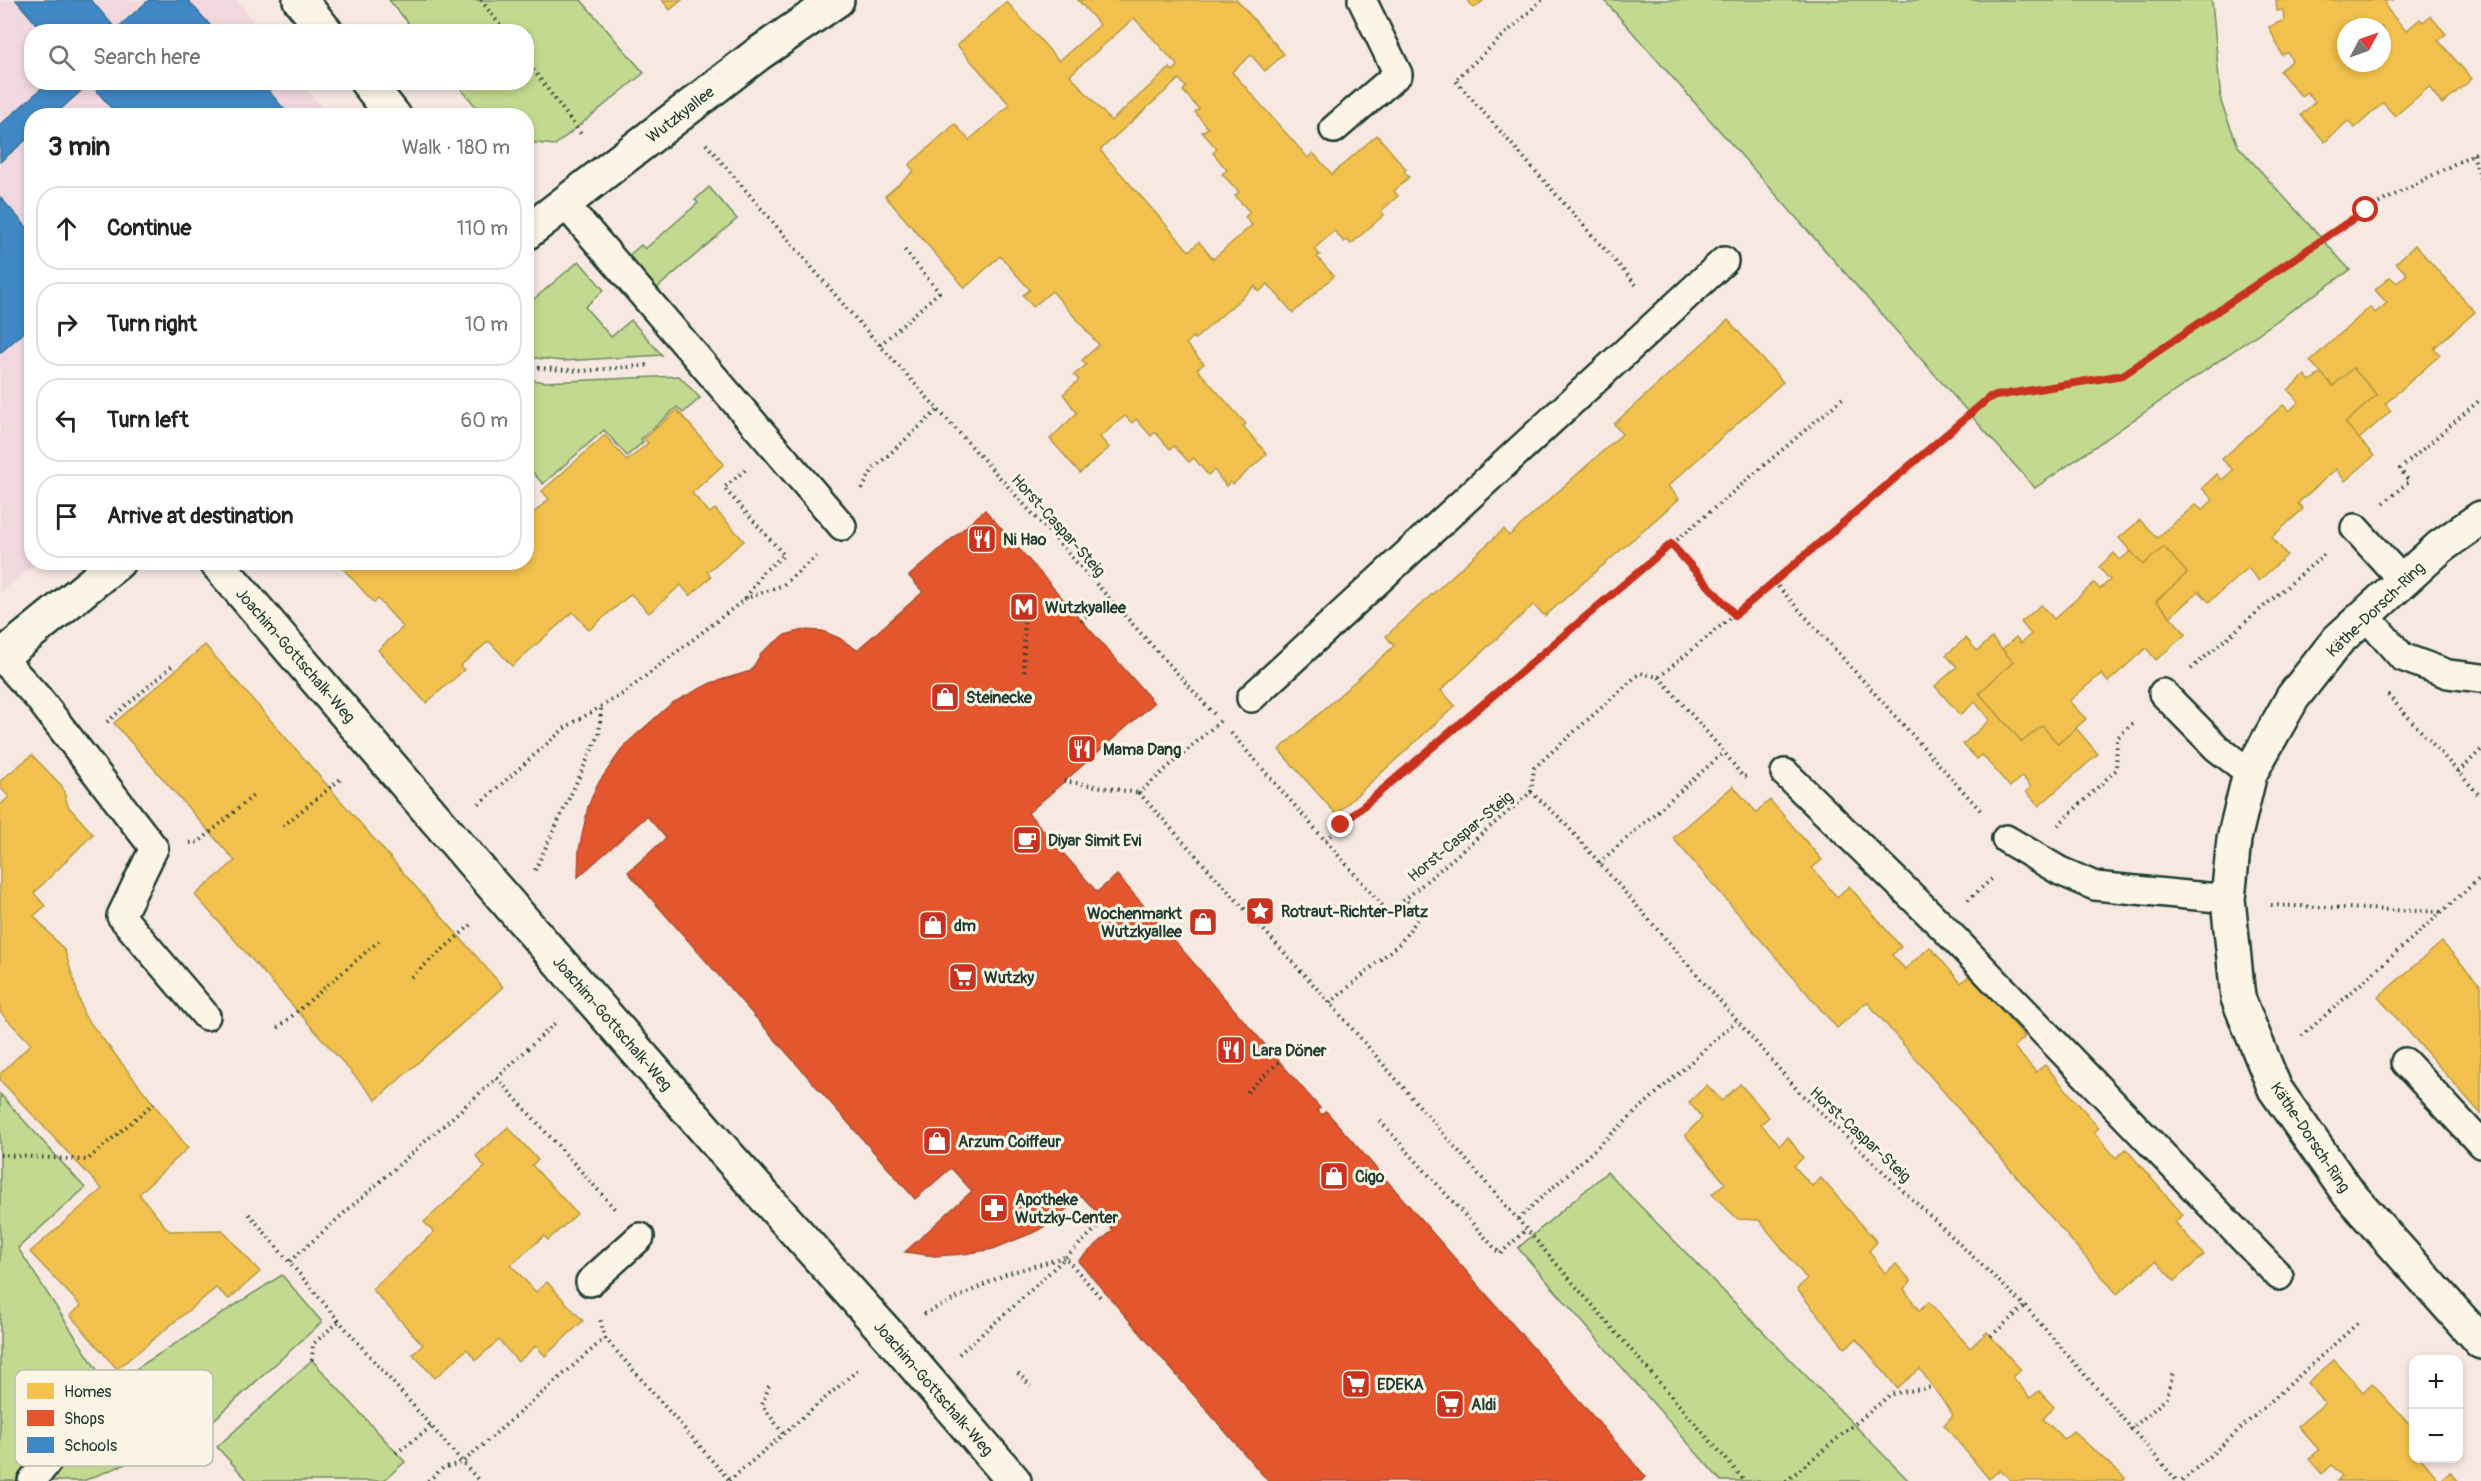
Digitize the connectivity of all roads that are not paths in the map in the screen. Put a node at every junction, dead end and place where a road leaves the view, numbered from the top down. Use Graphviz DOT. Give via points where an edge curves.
graph roads {
  1 [pos="300,0"];
  2 [pos="837,0"];
  3 [pos="1362,0"];
  4 [pos="320,24"];
  5 [pos="373,90"];
  6 [pos="388,108"];
  7 [pos="1334,129"];
  8 [pos="564,203"];
  9 [pos="534,226"];
  10 [pos="1724,261"];
  11 [pos="2481,518"];
  12 [pos="843,526"];
  13 [pos="2355,528"];
  14 [pos="108,570"];
  15 [pos="223,570"];
  16 [pos="2403,580"];
  17 [pos="2365,615"];
  18 [pos="1,658"];
  19 [pos="2481,678"];
  20 [pos="2163,693"];
  21 [pos="1251,698"];
  22 [pos="2250,772"];
  23 [pos="1785,773"];
  24 [pos="2015,845"];
  25 [pos="2228,899"];
  26 [pos="206,1016"];
  27 [pos="2405,1062"];
  28 [pos="2481,1144"];
  29 [pos="640,1237"];
  30 [pos="2279,1276"];
  31 [pos="590,1282"];
  32 [pos="2481,1342"];
  33 [pos="44,1466"];
  34 [pos="32,1481"];
  35 [pos="1014,1481"];
  1 -- 4 [label="street"];
  2 -- 8 [label="street, Wutzkyallee" via="758,54"];
  3 -- 7 [label="lane" via="1398,74"];
  5 -- 6 [label="street"];
  8 -- 9 [label="street, Wutzkyallee"];
  8 -- 12 [label="lane"];
  10 -- 21 [label="lane"];
  11 -- 16 [label="street, Käthe-Dorsch-Ring"];
  13 -- 16 [label="lane"];
  14 -- 18 [label="street"];
  15 -- 35 [label="street, Joachim-Gottschalk-Weg" via="503,898"];
  16 -- 17 [label="street, Käthe-Dorsch-Ring"];
  17 -- 19 [label="lane" via="2402,657 2448,674"];
  17 -- 22 [label="street, Käthe-Dorsch-Ring" via="2338,640 2293,697"];
  18 -- 26 [label="lane" via="39,699 154,848 121,916"];
  20 -- 22 [label="lane" via="2217,747"];
  22 -- 25 [label="street, Käthe-Dorsch-Ring" via="2234,839"];
  23 -- 30 [label="lane" via="1943,927"];
  24 -- 25 [label="lane" via="2095,886"];
  25 -- 32 [label="street, Käthe-Dorsch-Ring" via="2238,998 2275,1089 2349,1194"];
  27 -- 28 [label="lane"];
  29 -- 31 [label="lane"];
  33 -- 34 [label="lane"];
}
